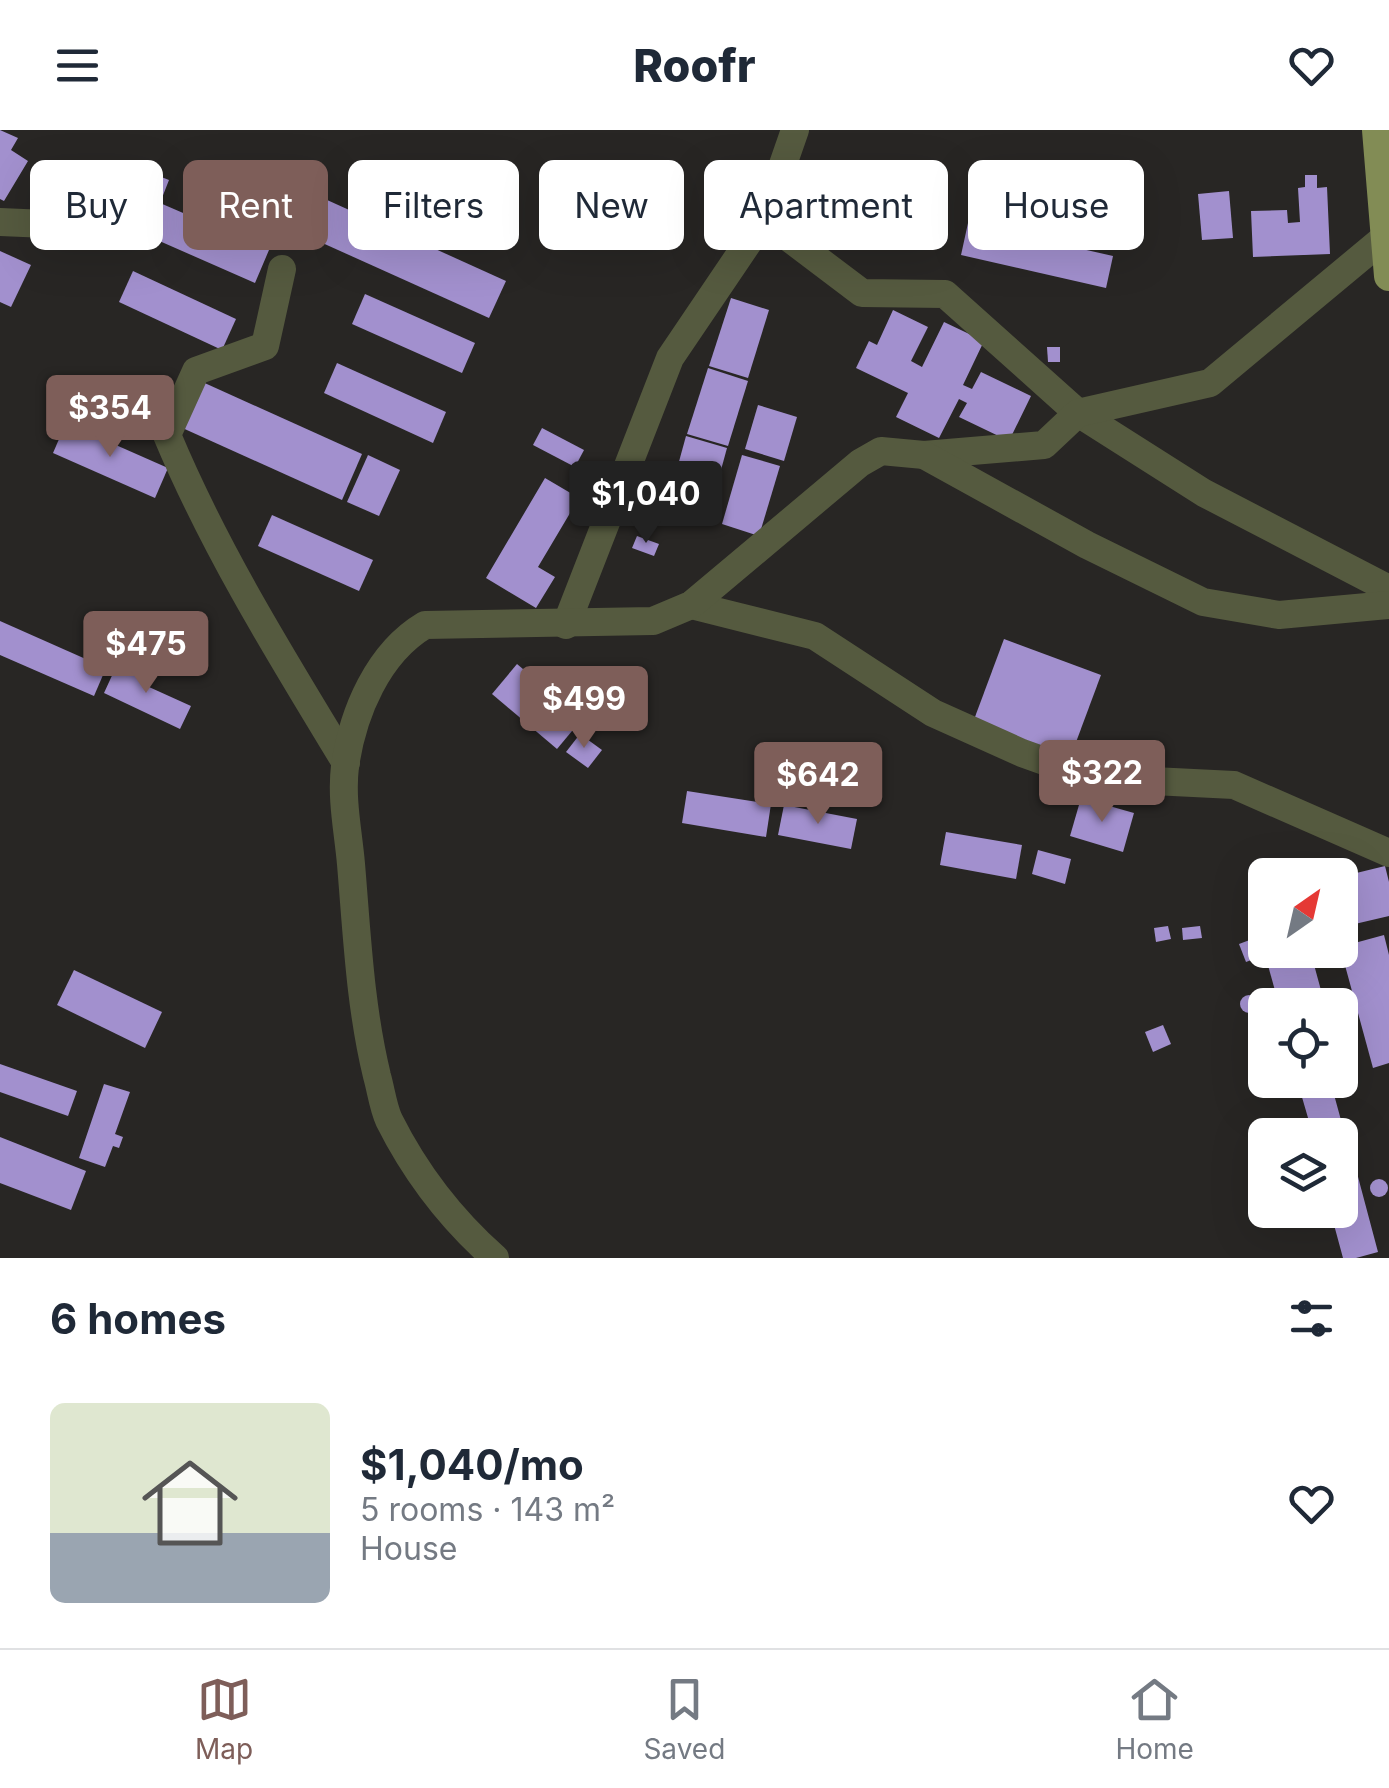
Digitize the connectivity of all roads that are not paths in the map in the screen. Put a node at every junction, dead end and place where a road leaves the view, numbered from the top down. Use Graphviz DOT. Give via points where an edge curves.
graph roads {
  1 [pos="795,130"];
  2 [pos="1377,130"];
  3 [pos="785,160"];
  4 [pos="0,222"];
  5 [pos="30,223"];
  6 [pos="1388,234"];
  7 [pos="743,250"];
  8 [pos="805,250"];
  9 [pos="282,269"];
  10 [pos="1389,276"];
  11 [pos="1078,414"];
  12 [pos="924,456"];
  13 [pos="1389,589"];
  14 [pos="691,605"];
  15 [pos="1389,605"];
  16 [pos="566,625"];
  17 [pos="346,763"];
  18 [pos="1389,854"];
  19 [pos="495,1258"];
  1 -- 3 [label="street"];
  2 -- 6 [label="main road"];
  4 -- 5 [label="street"];
  6 -- 10 [label="main road"];
  6 -- 11 [label="street" via="1210,383"];
  7 -- 16 [label="street" via="670,358"];
  8 -- 11 [label="street" via="862,293 945,294"];
  9 -- 17 [label="street" via="265,346 196,371 166,435 262,626"];
  11 -- 12 [label="street" via="1044,445"];
  11 -- 13 [label="street" via="1204,492"];
  12 -- 14 [label="street" via="881,451 860,463"];
  12 -- 15 [label="street" via="1204,602 1279,615"];
  14 -- 16 [label="street" via="653,622"];
  14 -- 18 [label="street" via="815,636 933,714 1092,778 1234,785"];
  16 -- 17 [label="street" via="425,625 408,635 372,684"];
  17 -- 19 [label="street" via="342,807 366,1022 387,1116 426,1182"];
}
